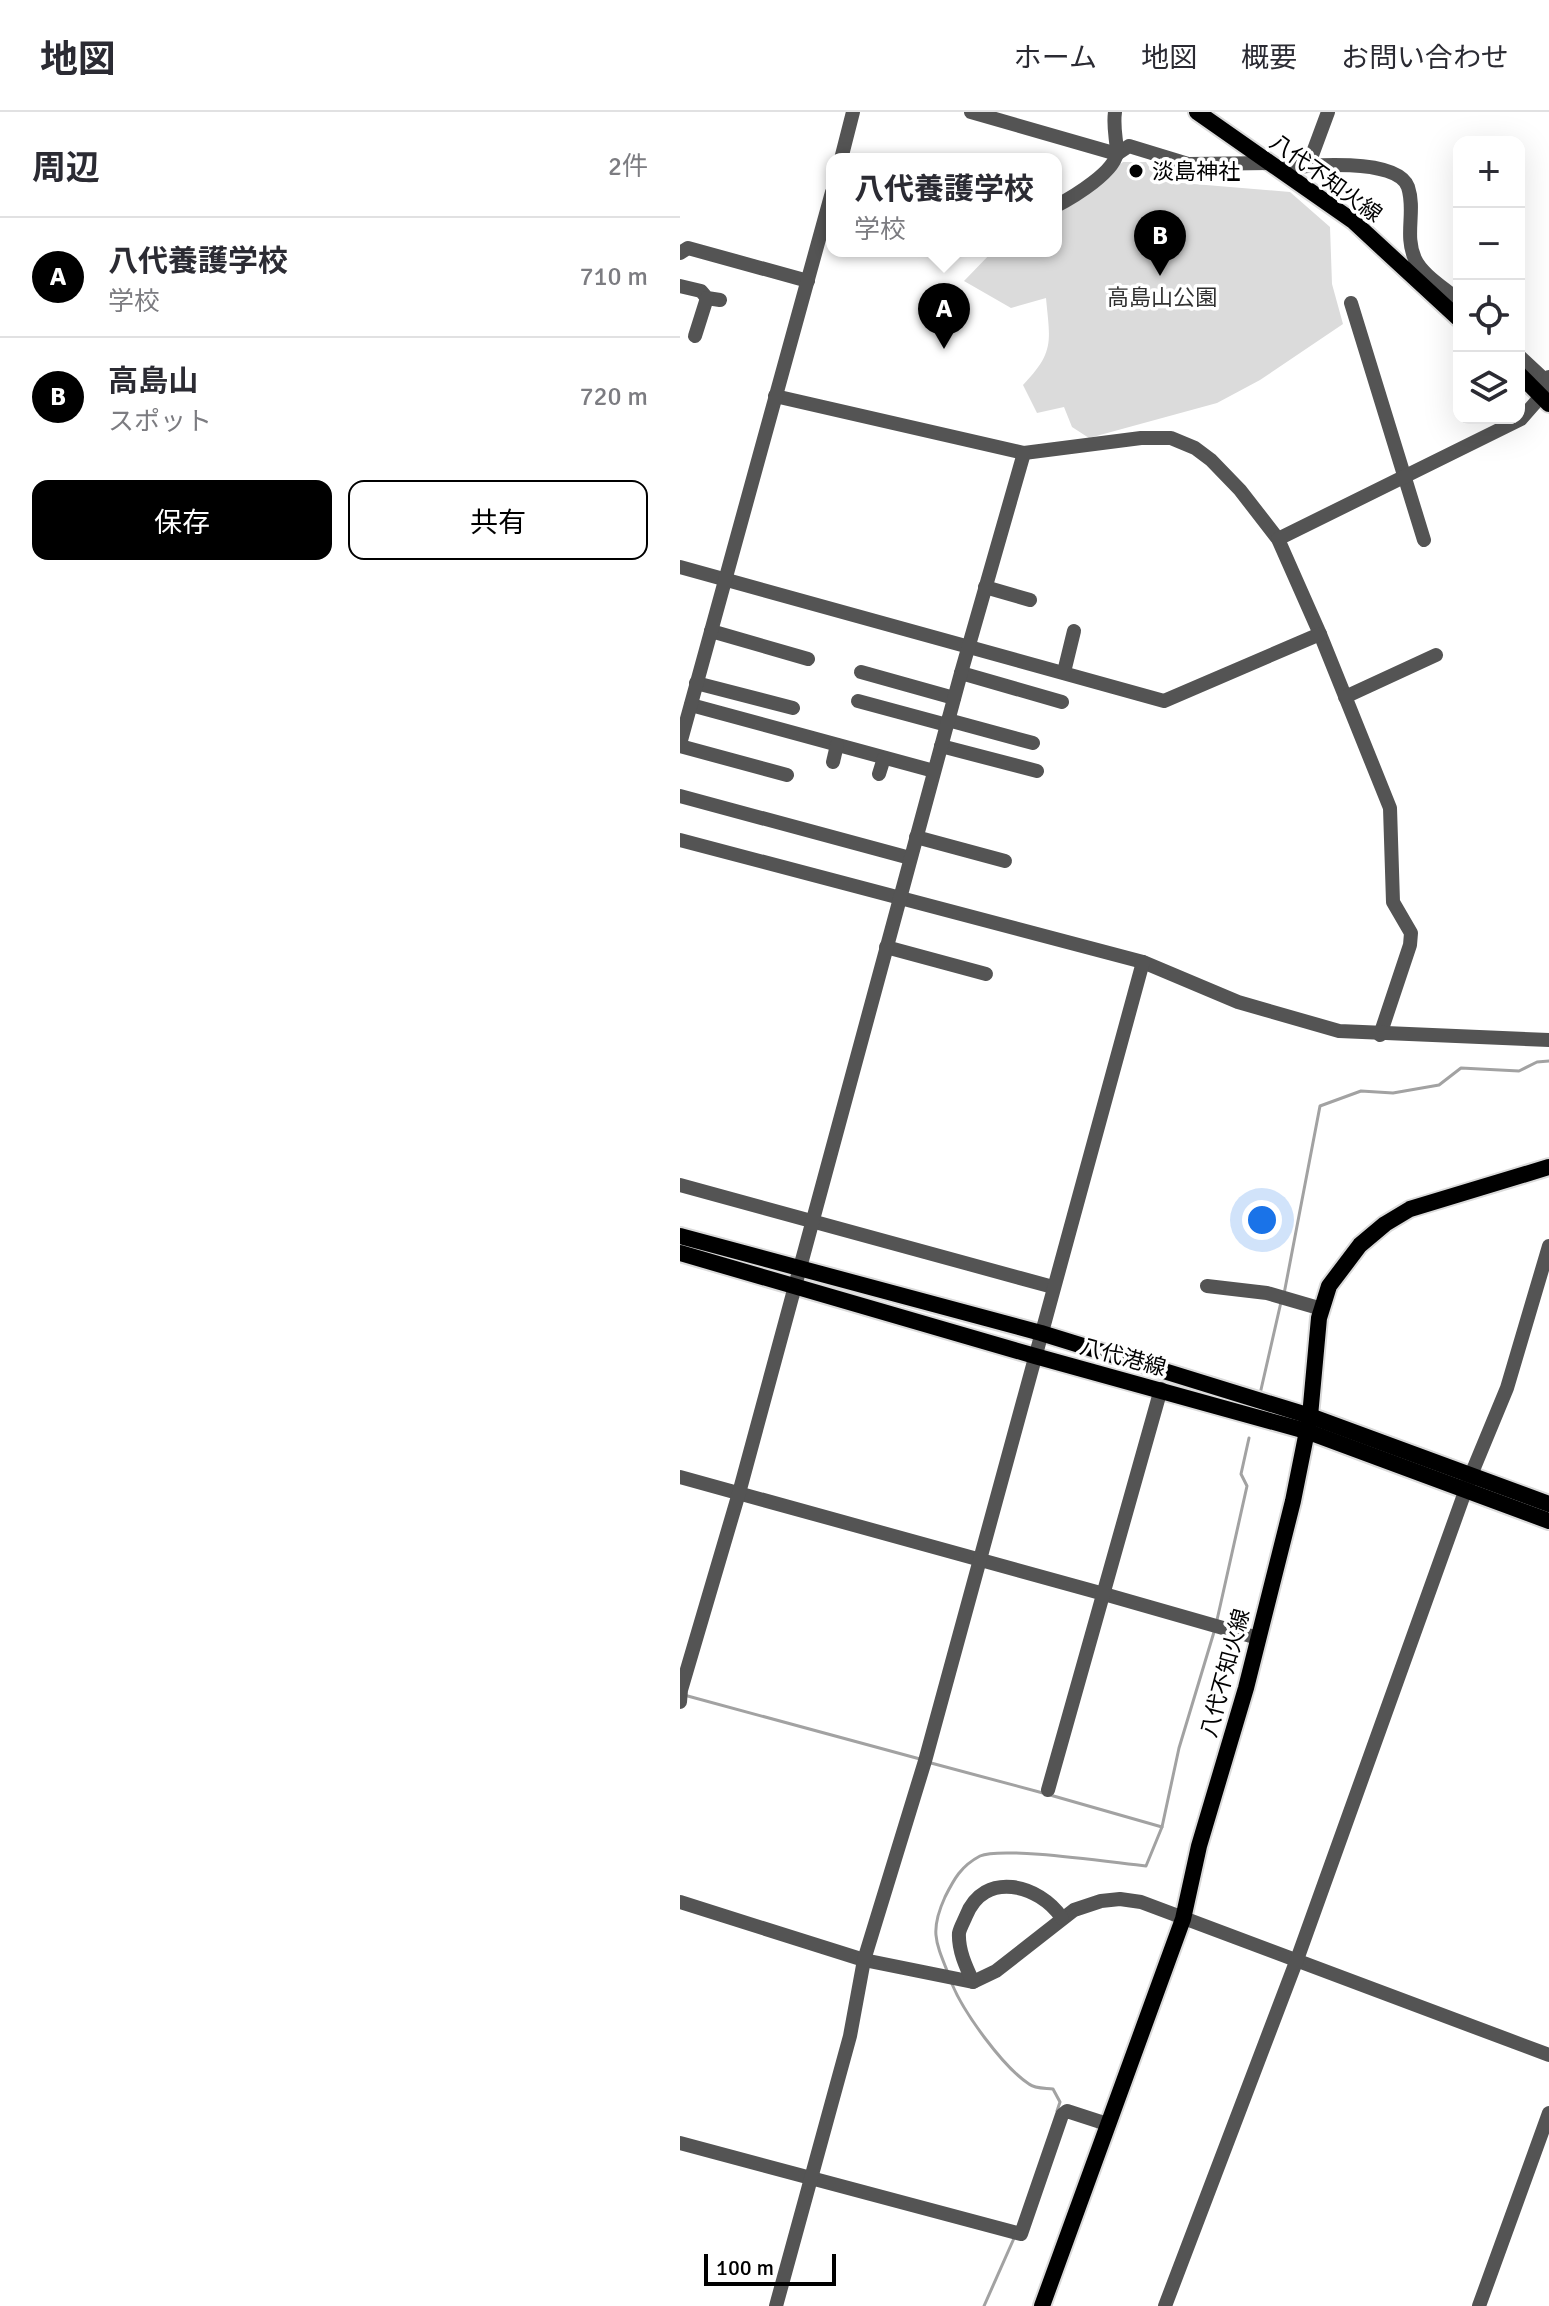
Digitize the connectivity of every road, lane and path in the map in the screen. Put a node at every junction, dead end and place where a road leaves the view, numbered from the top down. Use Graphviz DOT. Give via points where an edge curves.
graph roads {
  1 [pos="853,112"];
  2 [pos="971,112"];
  3 [pos="1115,112"];
  4 [pos="1197,112"];
  5 [pos="1328,112"];
  6 [pos="843,153"];
  7 [pos="1117,154"];
  8 [pos="1275,166"];
  9 [pos="1308,166"];
  10 [pos="1062,202"];
  11 [pos="826,223"];
  12 [pos="680,253"];
  13 [pos="808,281"];
  14 [pos="680,286"];
  15 [pos="1453,296"];
  16 [pos="1351,303"];
  17 [pos="1453,313"];
  18 [pos="695,336"];
  19 [pos="1525,363"];
  20 [pos="1525,377"];
  21 [pos="1547,390"];
  22 [pos="775,396"];
  23 [pos="1024,453"];
  24 [pos="1404,475"];
  25 [pos="1278,539"];
  26 [pos="1424,540"];
  27 [pos="680,567"];
  28 [pos="725,578"];
  29 [pos="985,587"];
  30 [pos="1030,600"];
  31 [pos="711,631"];
  32 [pos="1074,631"];
  33 [pos="1320,634"];
  34 [pos="968,646"];
  35 [pos="1436,655"];
  36 [pos="808,659"];
  37 [pos="861,672"];
  38 [pos="1064,672"];
  39 [pos="961,673"];
  40 [pos="696,683"];
  41 [pos="1345,697"];
  42 [pos="954,698"];
  43 [pos="858,701"];
  44 [pos="1062,702"];
  45 [pos="691,705"];
  46 [pos="793,708"];
  47 [pos="947,722"];
  48 [pos="1033,743"];
  49 [pos="680,745"];
  50 [pos="837,745"];
  51 [pos="941,746"];
  52 [pos="884,758"];
  53 [pos="833,762"];
  54 [pos="934,771"];
  55 [pos="1037,771"];
  56 [pos="879,774"];
  57 [pos="787,775"];
  58 [pos="680,796"];
  59 [pos="916,837"];
  60 [pos="680,840"];
  61 [pos="910,858"];
  62 [pos="1005,861"];
  63 [pos="899,899"];
  64 [pos="886,947"];
  65 [pos="1143,962"];
  66 [pos="986,974"];
  67 [pos="1380,1035"];
  68 [pos="1549,1040"];
  69 [pos="1549,1167"];
  70 [pos="680,1185"];
  71 [pos="812,1221"];
  72 [pos="680,1236"];
  73 [pos="1549,1246"];
  74 [pos="680,1253"];
  75 [pos="797,1277"];
  76 [pos="1207,1286"];
  77 [pos="1053,1287"];
  78 [pos="1322,1309"];
  79 [pos="1041,1333"];
  80 [pos="1035,1356"];
  81 [pos="1161,1389"];
  82 [pos="1308,1424"];
  83 [pos="680,1477"];
  84 [pos="1468,1483"];
  85 [pos="739,1493"];
  86 [pos="1549,1504"];
  87 [pos="1549,1521"];
  88 [pos="980,1561"];
  89 [pos="1104,1594"];
  90 [pos="1258,1638"];
  91 [pos="680,1702"];
  92 [pos="1048,1790"];
  93 [pos="680,1902"];
  94 [pos="1062,1918"];
  95 [pos="1183,1919"];
  96 [pos="864,1960"];
  97 [pos="1296,1962"];
  98 [pos="964,1981"];
  99 [pos="1549,2055"];
  100 [pos="1549,2113"];
  101 [pos="1107,2124"];
  102 [pos="680,2143"];
  103 [pos="812,2179"];
  104 [pos="776,2306"];
  105 [pos="1042,2306"];
  106 [pos="1165,2306"];
  107 [pos="1479,2306"];
  1 -- 6 [label="street"];
  2 -- 7 [label="street"];
  3 -- 7 [label="street"];
  4 -- 8 [label="main road, 八代不知火線"];
  5 -- 9 [label="street"];
  7 -- 8 [label="street" via="1129,146 1188,164"];
  7 -- 10 [label="street" via="1113,166"];
  8 -- 9 [label="street"];
  8 -- 17 [label="main road, 八代不知火線" via="1353,221"];
  9 -- 15 [label="street" via="1379,167 1400,176 1411,205 1408,241 1416,263"];
  11 -- 13 [label="street"];
  12 -- 13 [label="street" via="688,248"];
  13 -- 22 [label="street"];
  14 -- 18 [label="street" via="714,299"];
  16 -- 24 [label="street"];
  19 -- 21 [label="street"];
  20 -- 21 [label="main road"];
  21 -- 24 [label="street" via="1521,419"];
  22 -- 23 [label="street"];
  22 -- 28 [label="street"];
  23 -- 25 [label="street" via="1141,438 1181,441 1221,470"];
  23 -- 29 [label="street"];
  24 -- 25 [label="street"];
  24 -- 26 [label="street"];
  25 -- 33 [label="street"];
  27 -- 28 [label="street"];
  28 -- 31 [label="street"];
  28 -- 34 [label="street"];
  29 -- 30 [label="street"];
  29 -- 34 [label="street"];
  31 -- 36 [label="street"];
  31 -- 40 [label="street"];
  32 -- 38 [label="street"];
  33 -- 38 [label="street" via="1164,701"];
  33 -- 41 [label="street"];
  34 -- 38 [label="street"];
  34 -- 39 [label="street"];
  35 -- 41 [label="street"];
  37 -- 42 [label="street"];
  39 -- 42 [label="street"];
  39 -- 44 [label="street"];
  40 -- 45 [label="street"];
  40 -- 46 [label="street"];
  41 -- 67 [label="street" via="1390,808 1393,902 1411,933"];
  42 -- 47 [label="street"];
  43 -- 47 [label="street"];
  45 -- 49 [label="street"];
  45 -- 50 [label="street"];
  47 -- 48 [label="street"];
  47 -- 51 [label="street"];
  49 -- 57 [label="street"];
  50 -- 52 [label="street"];
  50 -- 53 [label="street"];
  51 -- 54 [label="street"];
  51 -- 55 [label="street"];
  52 -- 54 [label="street"];
  52 -- 56 [label="street"];
  54 -- 59 [label="street"];
  58 -- 61 [label="street"];
  59 -- 61 [label="street"];
  59 -- 62 [label="street"];
  60 -- 63 [label="street"];
  61 -- 63 [label="street"];
  63 -- 64 [label="street"];
  63 -- 65 [label="street"];
  64 -- 66 [label="street"];
  64 -- 71 [label="street"];
  65 -- 67 [label="street" via="1238,1002 1339,1031"];
  65 -- 77 [label="street"];
  67 -- 68 [label="street"];
  69 -- 78 [label="main road, 八代不知火線" via="1446,1196 1385,1224 1346,1263 1329,1286"];
  70 -- 71 [label="street"];
  71 -- 75 [label="street"];
  71 -- 77 [label="street"];
  72 -- 75 [label="main road, 八代港線"];
  73 -- 84 [label="street" via="1507,1388"];
  74 -- 75 [label="main road, 八代港線"];
  75 -- 79 [label="main road, 八代港線"];
  75 -- 80 [label="main road, 八代港線"];
  75 -- 85 [label="street"];
  76 -- 78 [label="street" via="1267,1293"];
  77 -- 79 [label="street"];
  78 -- 82 [label="main road, 八代不知火線"];
  79 -- 80 [label="street"];
  79 -- 82 [label="main road, 八代港線"];
  80 -- 81 [label="main road, 八代港線"];
  80 -- 88 [label="street"];
  81 -- 82 [label="main road, 八代港線"];
  81 -- 89 [label="street"];
  82 -- 84 [label="main road, 八代港線"];
  82 -- 90 [label="main road, 八代不知火線"];
  83 -- 85 [label="street"];
  84 -- 86 [label="main road, 八代港線"];
  84 -- 87 [label="main road, 八代港線"];
  84 -- 97 [label="street"];
  85 -- 88 [label="street"];
  85 -- 91 [label="street"];
  88 -- 89 [label="street"];
  88 -- 96 [label="street"];
  89 -- 90 [label="street"];
  89 -- 92 [label="street"];
  90 -- 95 [label="main road, 八代不知火線"];
  93 -- 96 [label="street"];
  94 -- 95 [label="street" via="1088,1903 1120,1899"];
  94 -- 98 [label="street" via="996,1971"];
  94 -- 98 [label="street" via="1037,1895 1011,1886 977,1896 959,1933"];
  95 -- 97 [label="street"];
  95 -- 101 [label="main road, 八代不知火線"];
  96 -- 98 [label="street"];
  96 -- 103 [label="street"];
  97 -- 99 [label="street"];
  97 -- 106 [label="street"];
  100 -- 107 [label="street"];
  101 -- 103 [label="street" via="1067,2111 1062,2115 1021,2234"];
  101 -- 105 [label="main road, 八代不知火線"];
  102 -- 103 [label="street"];
  103 -- 104 [label="street"];
}
